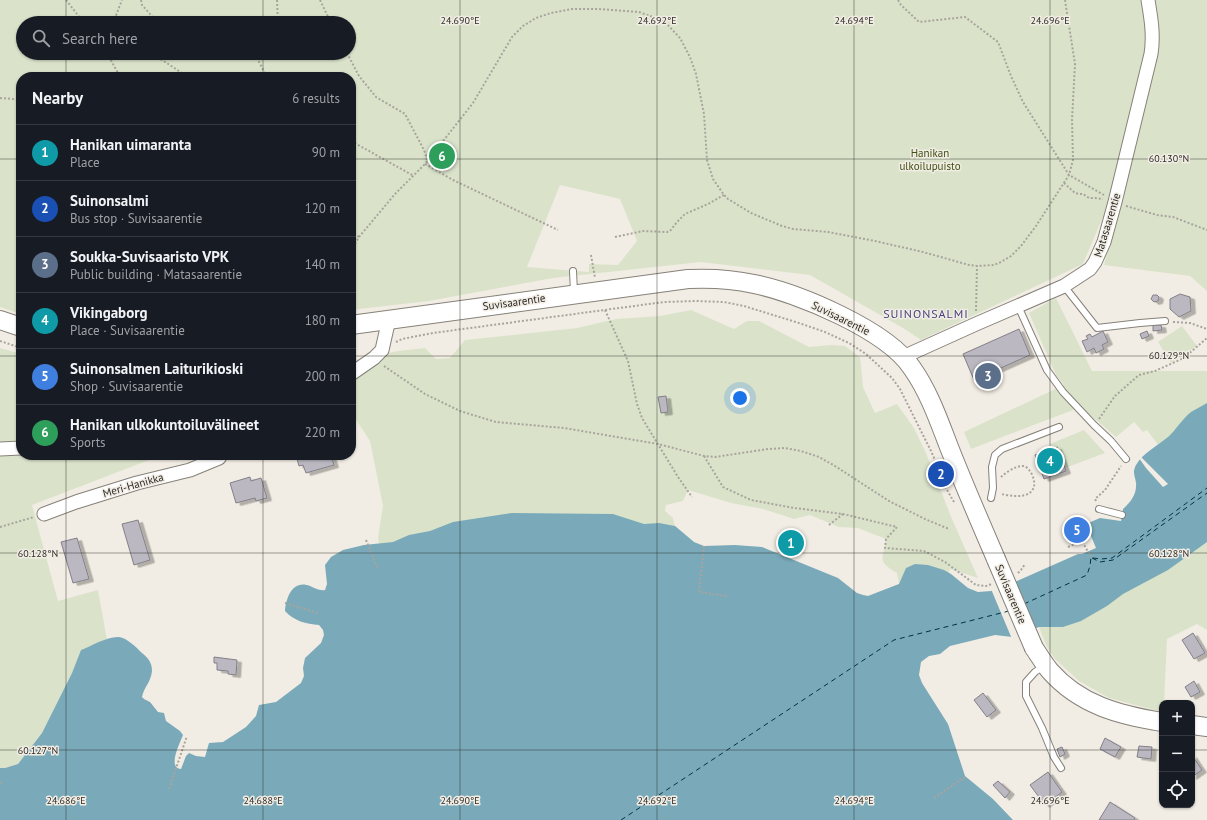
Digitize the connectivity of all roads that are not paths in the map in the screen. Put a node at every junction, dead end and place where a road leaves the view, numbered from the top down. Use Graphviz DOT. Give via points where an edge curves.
graph roads {
  1 [pos="1148,0"];
  2 [pos="573,271"];
  3 [pos="1064,286"];
  4 [pos="574,294"];
  5 [pos="1018,306"];
  6 [pos="389,319"];
  7 [pos="0,320"];
  8 [pos="1165,321"];
  9 [pos="356,324"];
  10 [pos="16,325"];
  11 [pos="903,357"];
  12 [pos="356,370"];
  13 [pos="1059,427"];
  14 [pos="16,448"];
  15 [pos="0,449"];
  16 [pos="1126,459"];
  17 [pos="213,460"];
  18 [pos="992,496"];
  19 [pos="1099,509"];
  20 [pos="44,514"];
  21 [pos="1122,515"];
  22 [pos="1046,665"];
  23 [pos="1159,721"];
  24 [pos="1195,725"];
  25 [pos="1207,727"];
  26 [pos="1061,768"];
  1 -- 3 [label="street, Matasaarentie" via="1153,40 1151,54 1104,242 1090,269"];
  2 -- 4 [label="lane"];
  3 -- 5 [label="street, Matasaarentie"];
  3 -- 8 [label="lane" via="1097,328"];
  4 -- 6 [label="street, Suvisaarentie"];
  4 -- 11 [label="street, Suvisaarentie" via="688,278 722,278 748,282 802,299 859,324"];
  5 -- 11 [label="street, Matasaarentie"];
  5 -- 16 [label="lane" via="1047,370 1063,392"];
  6 -- 9 [label="street, Suvisaarentie"];
  6 -- 12 [label="street" via="378,354"];
  7 -- 10 [label="street"];
  11 -- 22 [label="street, Suvisaarentie, bridge" via="913,368 941,425 1034,648"];
  13 -- 18 [label="lane" via="1002,449 995,455 992,467"];
  14 -- 15 [label="street"];
  17 -- 20 [label="street, Meri-Hanikka" via="190,470 137,483"];
  19 -- 21 [label="lane"];
  22 -- 23 [label="street, Suvisaarentie" via="1074,693 1090,702 1123,714"];
  22 -- 26 [label="lane" via="1026,682 1026,696"];
  24 -- 25 [label="street"];
}
